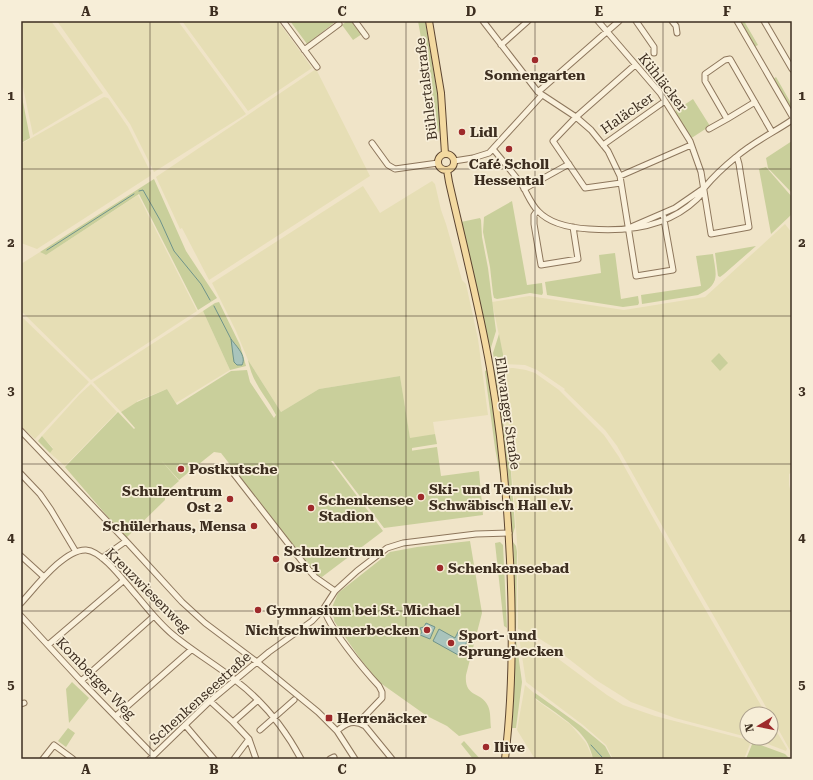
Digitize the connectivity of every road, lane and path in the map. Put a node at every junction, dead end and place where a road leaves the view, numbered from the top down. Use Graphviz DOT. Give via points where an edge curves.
graph roads {
  1 [pos="283,21"];
  2 [pos="355,21"];
  3 [pos="429,21"];
  4 [pos="483,21"];
  5 [pos="528,21"];
  6 [pos="598,21"];
  7 [pos="619,21"];
  8 [pos="636,21"];
  9 [pos="672,21"];
  10 [pos="737,21"];
  11 [pos="764,21"];
  12 [pos="339,24"];
  13 [pos="607,31"];
  14 [pos="677,33"];
  15 [pos="366,36"];
  16 [pos="501,45"];
  17 [pos="304,50"];
  18 [pos="654,53"];
  19 [pos="635,65"];
  20 [pos="317,68"];
  21 [pos="792,68"];
  22 [pos="540,94"];
  23 [pos="665,101"];
  24 [pos="756,102"];
  25 [pos="792,116"];
  26 [pos="576,117"];
  27 [pos="727,119"];
  28 [pos="792,120"];
  29 [pos="709,129"];
  30 [pos="772,132"];
  31 [pos="372,143"];
  32 [pos="603,145"];
  33 [pos="692,145"];
  34 [pos="493,149"];
  35 [pos="445,154"];
  36 [pos="736,157"];
  37 [pos="454,161"];
  38 [pos="438,163"];
  39 [pos="569,164"];
  40 [pos="447,170"];
  41 [pos="620,176"];
  42 [pos="621,183"];
  43 [pos="704,188"];
  44 [pos="524,189"];
  45 [pos="537,211"];
  46 [pos="663,214"];
  47 [pos="665,220"];
  48 [pos="573,227"];
  49 [pos="629,228"];
  50 [pos="21,431"];
  51 [pos="21,474"];
  52 [pos="234,474"];
  53 [pos="509,533"];
  54 [pos="126,540"];
  55 [pos="76,552"];
  56 [pos="21,556"];
  57 [pos="102,558"];
  58 [pos="44,577"];
  59 [pos="123,581"];
  60 [pos="335,591"];
  61 [pos="21,603"];
  62 [pos="324,608"];
  63 [pos="21,616"];
  64 [pos="154,616"];
  65 [pos="48,645"];
  66 [pos="191,650"];
  67 [pos="257,662"];
  68 [pos="81,681"];
  69 [pos="236,681"];
  70 [pos="258,700"];
  71 [pos="294,700"];
  72 [pos="210,701"];
  73 [pos="116,716"];
  74 [pos="274,718"];
  75 [pos="233,722"];
  76 [pos="359,722"];
  77 [pos="185,725"];
  78 [pos="260,730"];
  79 [pos="337,731"];
  80 [pos="249,739"];
  81 [pos="152,757"];
  82 [pos="43,759"];
  83 [pos="73,759"];
  84 [pos="214,759"];
  85 [pos="234,759"];
  86 [pos="256,759"];
  87 [pos="301,759"];
  88 [pos="355,759"];
  89 [pos="392,759"];
  90 [pos="505,759"];
  1 -- 17 [label="street"];
  2 -- 15 [label="street"];
  3 -- 35 [label="main road, Bühlertalstraße" via="441,93"];
  4 -- 16 [label="street"];
  5 -- 16 [label="street"];
  6 -- 13 [label="street, Kühläcker"];
  7 -- 13 [label="street"];
  8 -- 18 [label="street" via="654,46"];
  9 -- 14 [label="street"];
  10 -- 25 [label="street"];
  11 -- 21 [label="street"];
  12 -- 17 [label="street"];
  13 -- 19 [label="street, Kühläcker"];
  13 -- 22 [label="street"];
  16 -- 22 [label="street"];
  17 -- 20 [label="street"];
  19 -- 23 [label="street, Kühläcker"];
  19 -- 26 [label="street"];
  22 -- 26 [label="street"];
  22 -- 34 [label="street"];
  23 -- 32 [label="street, Haläcker"];
  23 -- 33 [label="street, Kühläcker"];
  24 -- 27 [label="street"];
  24 -- 27 [label="street" via="733,62 730,59 725,60 704,74 704,78"];
  24 -- 30 [label="street"];
  26 -- 32 [label="street"];
  26 -- 39 [label="street" via="553,141"];
  27 -- 29 [label="street"];
  28 -- 30 [label="street"];
  30 -- 36 [label="street"];
  31 -- 38 [label="street" via="388,165 395,169"];
  32 -- 41 [label="street"];
  33 -- 41 [label="street"];
  33 -- 43 [label="street, Kühläcker"];
  34 -- 37 [label="street" via="480,156"];
  34 -- 44 [label="street"];
  35 -- 37 [label="main road" via="450,155"];
  35 -- 38 [label="main road" via="438,158"];
  36 -- 43 [label="street"];
  36 -- 43 [label="street, Kühläcker" via="749,227 711,234"];
  37 -- 40 [label="main road" via="453,166"];
  38 -- 40 [label="main road" via="442,170"];
  39 -- 42 [label="street" via="585,188"];
  39 -- 44 [label="street"];
  40 -- 53 [label="main road, Ellwanger Straße" via="490,369 501,440"];
  41 -- 42 [label="street"];
  42 -- 49 [label="street"];
  43 -- 46 [label="street"];
  43 -- 47 [label="street" via="697,200"];
  44 -- 45 [label="street"];
  45 -- 48 [label="street" via="554,221"];
  45 -- 48 [label="street" via="534,215 534,224 541,265 578,259"];
  46 -- 47 [label="street"];
  46 -- 49 [label="street"];
  47 -- 49 [label="street" via="649,226"];
  47 -- 49 [label="street" via="673,270 636,276"];
  48 -- 49 [label="street" via="605,230"];
  50 -- 54 [label="street"];
  51 -- 55 [label="street" via="52,510"];
  52 -- 60 [label="street" via="315,577"];
  53 -- 60 [label="street, Schenkenseestraße" via="476,534 393,546 356,571"];
  53 -- 90 [label="main road, Ellwanger Straße" via="512,640"];
  54 -- 57 [label="street"];
  54 -- 67 [label="street" via="193,613"];
  55 -- 57 [label="street, Kreuzwiesenweg" via="87,550"];
  55 -- 58 [label="street" via="65,558"];
  56 -- 58 [label="street"];
  57 -- 59 [label="street, Kreuzwiesenweg"];
  58 -- 61 [label="street"];
  59 -- 64 [label="street, Kreuzwiesenweg"];
  59 -- 65 [label="street"];
  60 -- 62 [label="street, Schenkenseestraße"];
  62 -- 67 [label="street, Schenkenseestraße"];
  62 -- 76 [label="street" via="325,614 342,640 382,692 382,698"];
  63 -- 65 [label="street, Komberger Weg"];
  64 -- 66 [label="street, Kreuzwiesenweg"];
  64 -- 68 [label="street"];
  65 -- 68 [label="street, Komberger Weg"];
  66 -- 69 [label="street, Kreuzwiesenweg"];
  66 -- 73 [label="street"];
  67 -- 69 [label="street, Schenkenseestraße"];
  67 -- 79 [label="street"];
  68 -- 73 [label="street, Komberger Weg"];
  69 -- 70 [label="street, Kreuzwiesenweg"];
  69 -- 72 [label="street, Schenkenseestraße"];
  70 -- 74 [label="street, Kreuzwiesenweg"];
  70 -- 75 [label="street"];
  71 -- 74 [label="street"];
  72 -- 75 [label="street"];
  72 -- 77 [label="street, Schenkenseestraße"];
  73 -- 81 [label="street, Komberger Weg"];
  74 -- 78 [label="street"];
  74 -- 87 [label="street, Kreuzwiesenweg"];
  75 -- 80 [label="street"];
  76 -- 79 [label="street" via="351,722"];
  76 -- 89 [label="street"];
  77 -- 81 [label="street, Schenkenseestraße"];
  77 -- 84 [label="street"];
  79 -- 88 [label="street"];
  80 -- 85 [label="street"];
  80 -- 86 [label="street"];
  82 -- 83 [label="street" via="54,745"];
}
